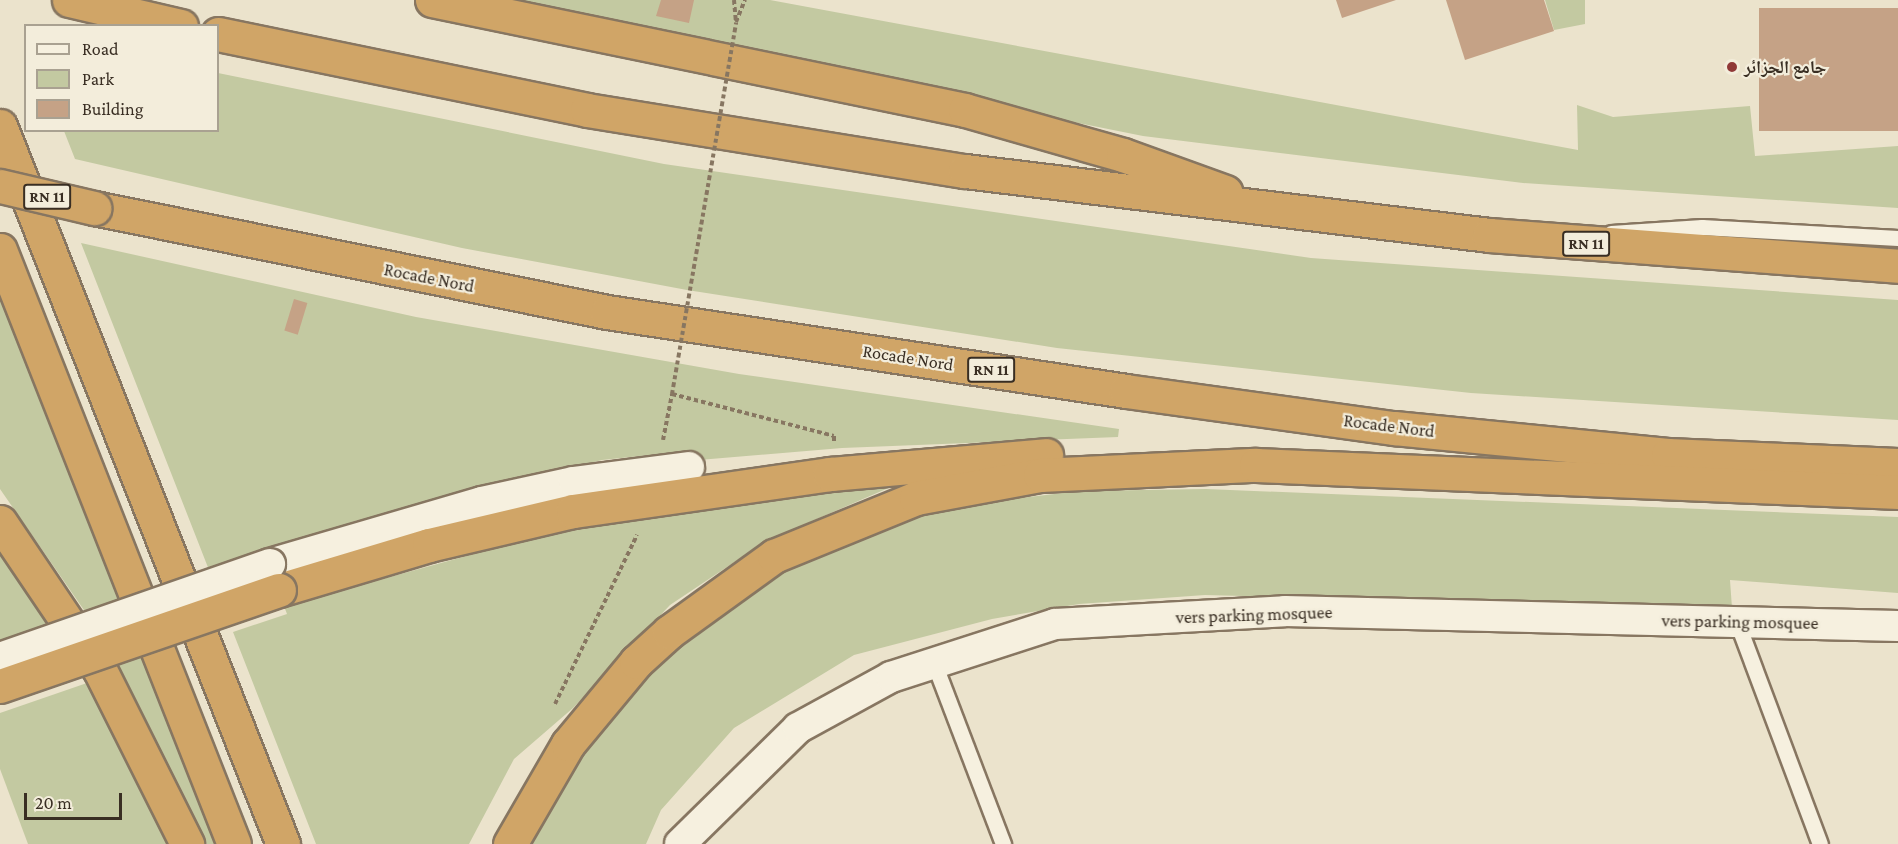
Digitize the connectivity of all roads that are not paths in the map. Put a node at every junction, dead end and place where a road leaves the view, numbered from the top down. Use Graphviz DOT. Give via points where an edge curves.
graph roads {
  1 [pos="69,0"];
  2 [pos="432,0"];
  3 [pos="172,24"];
  4 [pos="219,34"];
  5 [pos="0,126"];
  6 [pos="0,186"];
  7 [pos="1274,212"];
  8 [pos="1898,238"];
  9 [pos="1567,242"];
  10 [pos="0,250"];
  11 [pos="1898,266"];
  12 [pos="1256,465"];
  13 [pos="1898,465"];
  14 [pos="689,467"];
  15 [pos="657,477"];
  16 [pos="1898,492"];
  17 [pos="0,522"];
  18 [pos="274,577"];
  19 [pos="1737,622"];
  20 [pos="1898,626"];
  21 [pos="0,658"];
  22 [pos="934,663"];
  23 [pos="0,686"];
  24 [pos="187,844"];
  25 [pos="234,844"];
  26 [pos="283,844"];
  27 [pos="510,844"];
  28 [pos="680,844"];
  29 [pos="1003,844"];
  30 [pos="1820,844"];
  1 -- 3 [label="highway"];
  2 -- 7 [label="highway" via="965,110 1123,155"];
  4 -- 7 [label="highway, RN 11" via="787,145"];
  5 -- 26 [label="highway"];
  6 -- 13 [label="highway, Rocade Nord / RN 11, bridge" via="586,309 1126,391 1394,428 1668,455"];
  7 -- 9 [label="highway, RN 11"];
  8 -- 9 [label="lane" via="1702,226 1637,228"];
  9 -- 11 [label="highway, RN 11"];
  10 -- 25 [label="highway"];
  12 -- 15 [label="highway" via="1046,454"];
  12 -- 16 [label="highway"];
  12 -- 27 [label="highway" via="1040,475 959,488 865,515 774,556 711,597 636,662 568,744"];
  14 -- 15 [label="street"];
  15 -- 18 [label="highway" via="429,545"];
  17 -- 24 [label="highway" via="100,670"];
  18 -- 21 [label="street, bridge"];
  18 -- 23 [label="highway, bridge"];
  19 -- 20 [label="street, vers parking mosquee"];
  19 -- 22 [label="street, vers parking mosquee" via="1286,611 1055,624"];
  19 -- 30 [label="lane"];
  22 -- 28 [label="street, vers parking mosquee" via="891,677 798,728"];
  22 -- 29 [label="lane"];
}
